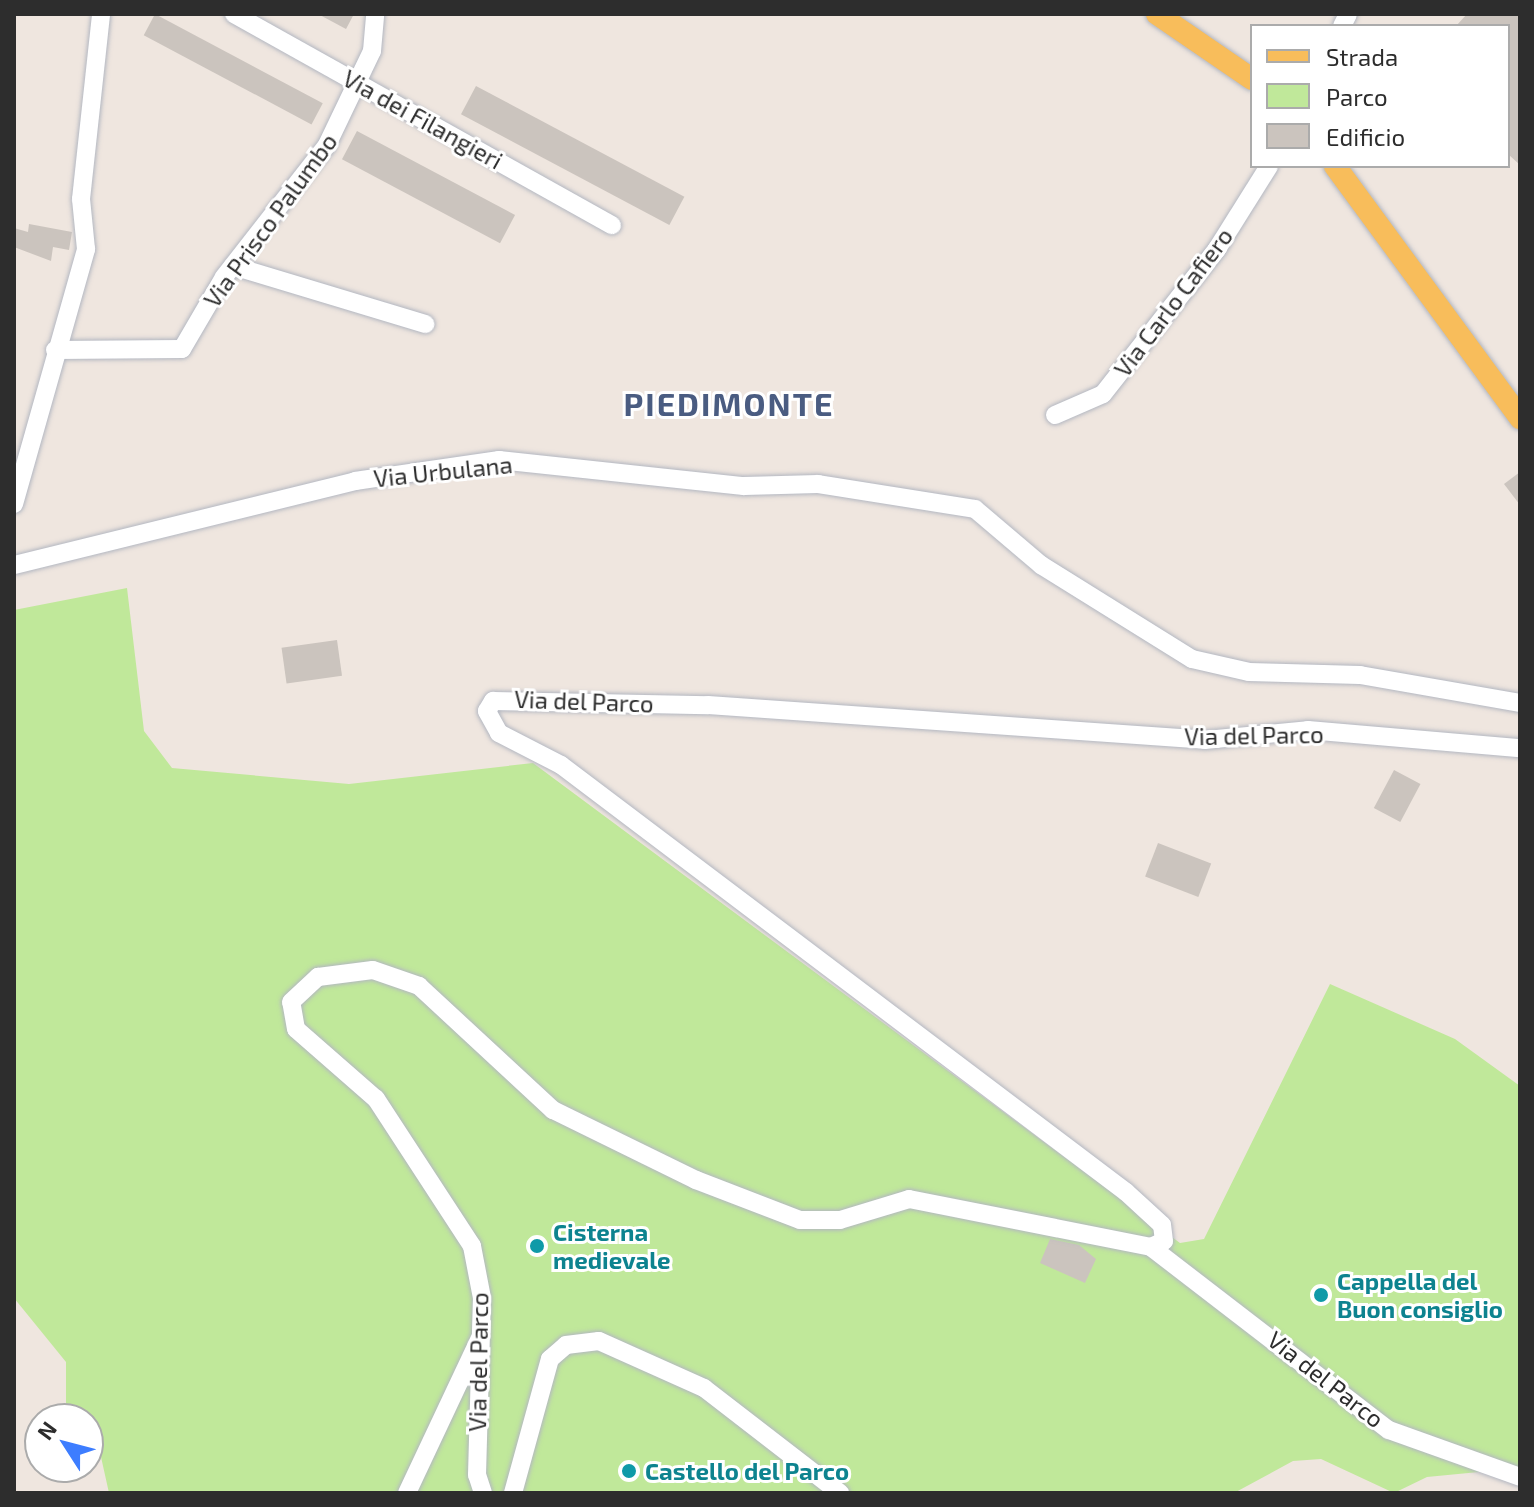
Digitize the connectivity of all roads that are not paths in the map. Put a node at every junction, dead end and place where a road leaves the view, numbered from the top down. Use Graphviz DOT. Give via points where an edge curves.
graph roads {
  1 [pos="101,14"];
  2 [pos="234,14"];
  3 [pos="375,14"];
  4 [pos="1157,14"];
  5 [pos="1250,78"];
  6 [pos="360,83"];
  7 [pos="1268,168"];
  8 [pos="1336,168"];
  9 [pos="612,225"];
  10 [pos="233,266"];
  11 [pos="425,324"];
  12 [pos="55,350"];
  13 [pos="1055,415"];
  14 [pos="1520,418"];
  15 [pos="14,504"];
  16 [pos="14,565"];
  17 [pos="1520,703"];
  18 [pos="1520,748"];
  19 [pos="1151,1247"];
  20 [pos="483,1332"];
  21 [pos="1520,1477"];
  22 [pos="407,1493"];
  23 [pos="483,1493"];
  24 [pos="513,1493"];
  25 [pos="840,1493"];
  1 -- 12 [label="street" via="81,199 86,249"];
  2 -- 6 [label="street, Via dei Filangieri"];
  3 -- 6 [label="street, Via Prisco Palumbo"];
  4 -- 5 [label="main road"];
  6 -- 9 [label="street, Via dei Filangieri"];
  6 -- 10 [label="street, Via Prisco Palumbo" via="327,145"];
  7 -- 13 [label="street, Via Carlo Cafiero" via="1217,249 1103,394"];
  8 -- 14 [label="main road"];
  10 -- 11 [label="street"];
  10 -- 12 [label="street, Via Prisco Palumbo" via="182,349"];
  12 -- 15 [label="street"];
  16 -- 17 [label="street, Via Urbulana" via="355,481 499,460 744,486 818,484 975,509 1041,565 1192,659 1249,672 1360,675"];
  18 -- 19 [label="street, Via del Parco" via="1308,730 1205,740 708,705 493,701 490,725 499,733 561,765 1126,1192 1162,1225 1164,1241"];
  19 -- 20 [label="street, Via del Parco" via="909,1199 840,1220 800,1220 696,1180 553,1110 419,986 373,970 318,977 291,1002 296,1029 376,1099 441,1190 472,1246"];
  19 -- 21 [label="street, Via del Parco" via="1389,1430"];
  20 -- 22 [label="street"];
  20 -- 23 [label="street, Via del Parco" via="477,1431"];
  24 -- 25 [label="street, Via del Parco" via="550,1359 566,1345 599,1341 704,1388"];
}
